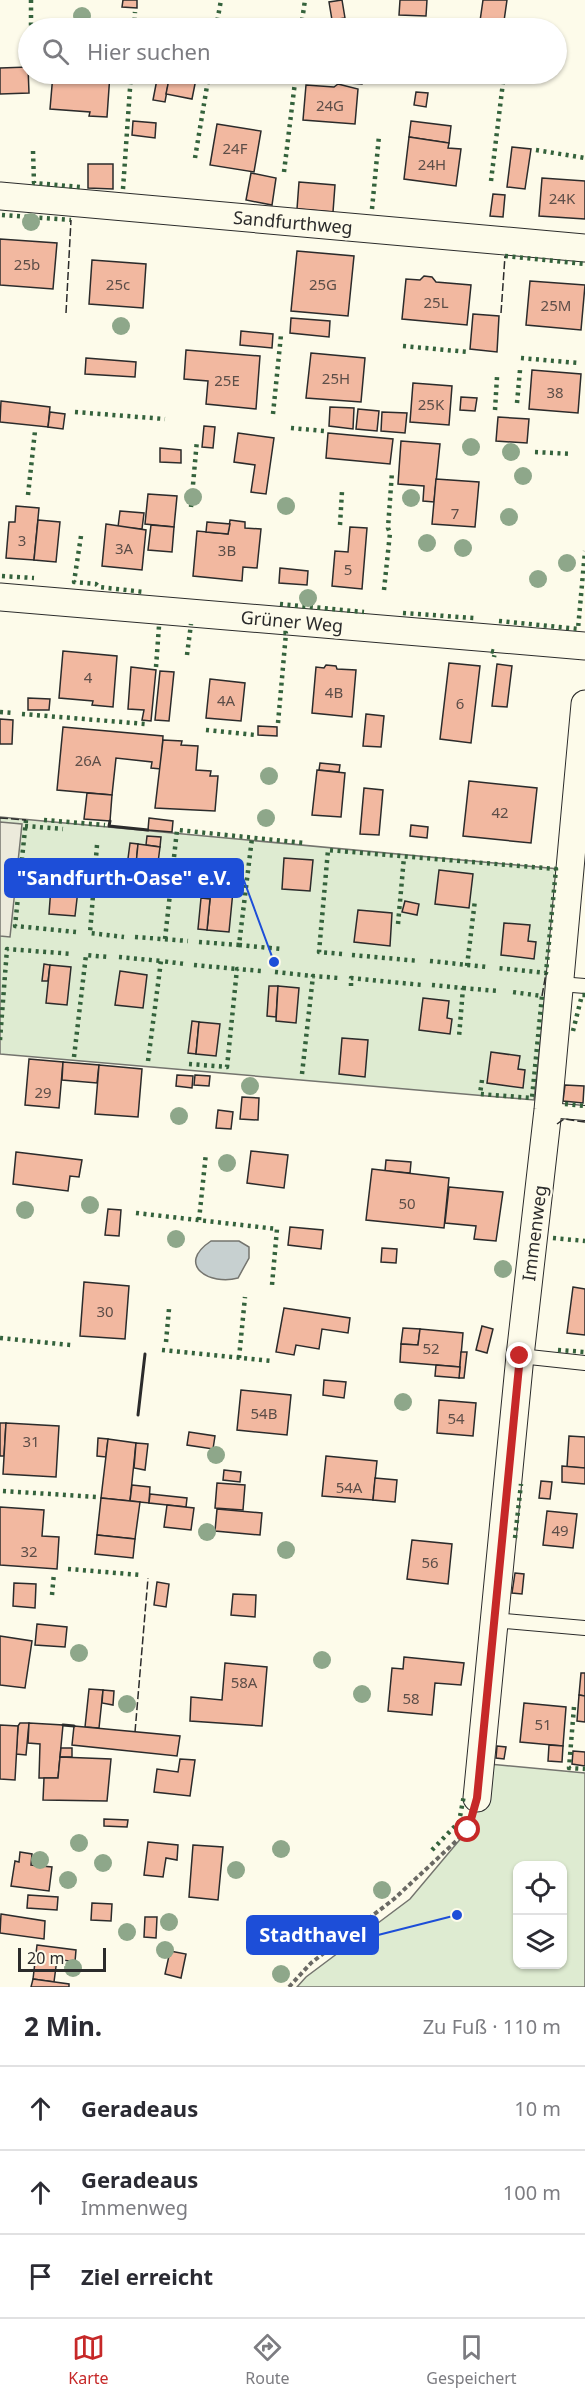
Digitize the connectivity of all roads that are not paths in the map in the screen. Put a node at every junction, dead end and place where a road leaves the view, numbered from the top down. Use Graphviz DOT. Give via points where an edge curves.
graph roads {
  1 [pos="0,196"];
  2 [pos="585,248"];
  3 [pos="0,597"];
  4 [pos="585,646"];
  5 [pos="585,704"];
  6 [pos="582,766"];
  7 [pos="572,985"];
  8 [pos="548,1110"];
  9 [pos="585,1113"];
  10 [pos="520,1356"];
  11 [pos="585,1363"];
  12 [pos="494,1620"];
  13 [pos="585,1628"];
  14 [pos="477,1798"];
  1 -- 2 [label="street, Sandfurthweg"];
  3 -- 4 [label="street, Grüner Weg"];
  5 -- 6 [label="street, Immenweg"];
  6 -- 7 [label="street, Immenweg"];
  7 -- 8 [label="street, Immenweg"];
  8 -- 9 [label="lane"];
  8 -- 10 [label="street, Immenweg"];
  10 -- 11 [label="lane"];
  10 -- 12 [label="street, Immenweg"];
  12 -- 13 [label="lane"];
  12 -- 14 [label="street, Immenweg"];
}
